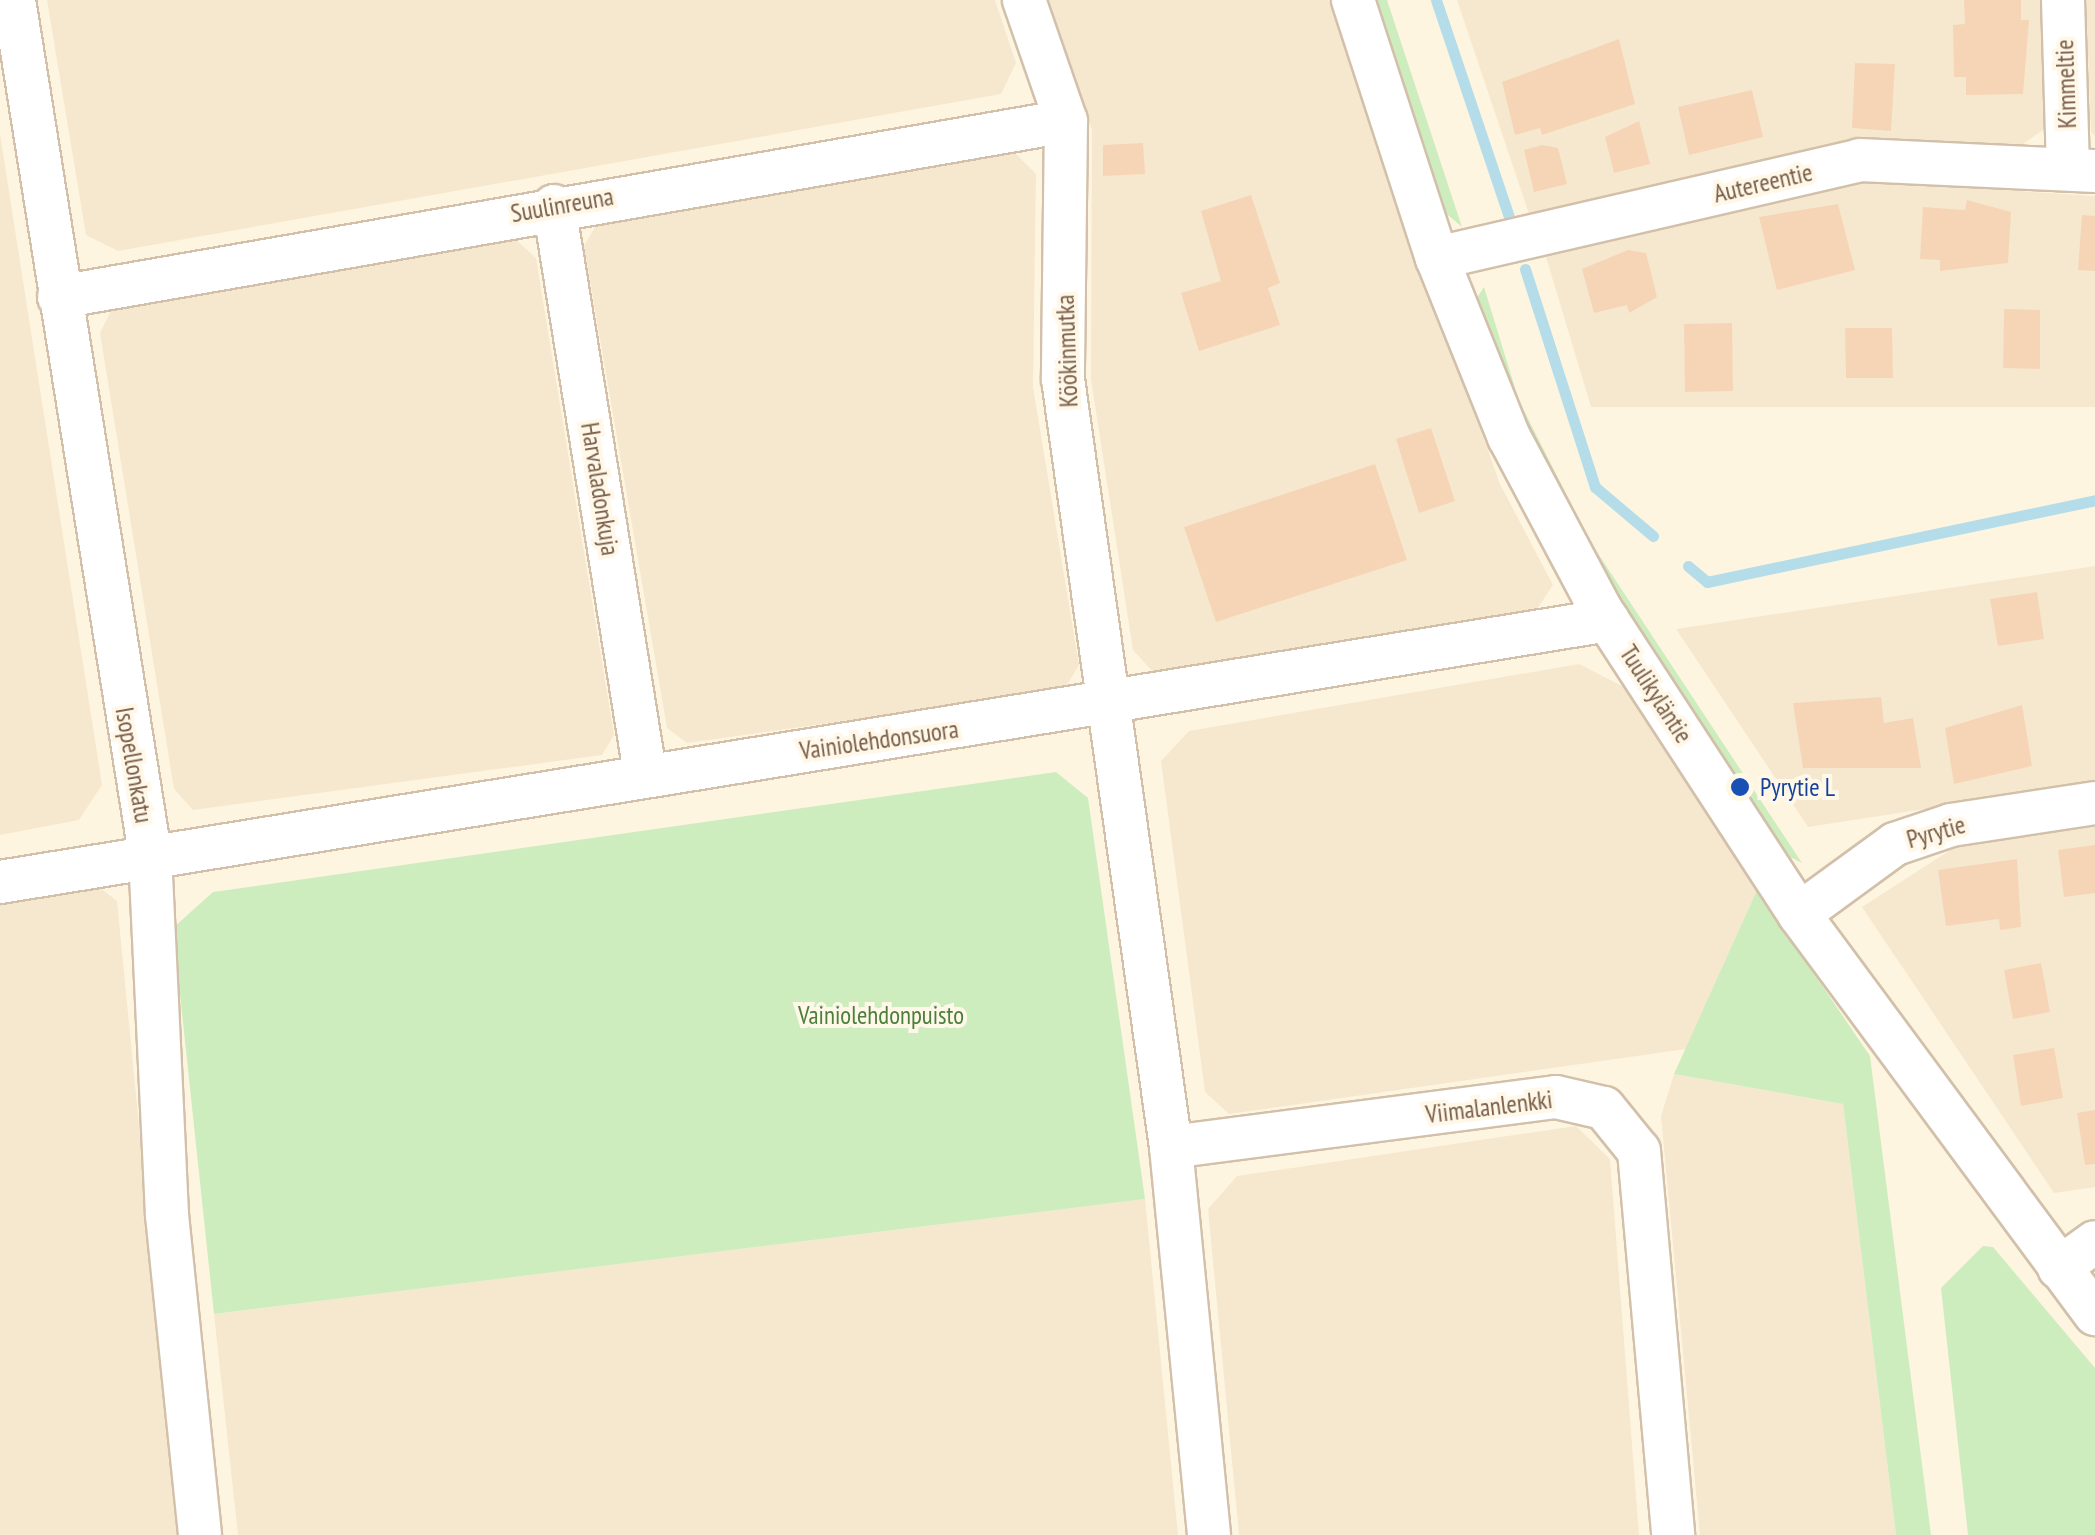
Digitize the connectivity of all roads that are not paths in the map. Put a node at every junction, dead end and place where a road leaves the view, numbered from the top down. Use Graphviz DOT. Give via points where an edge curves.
graph roads {
  1 [pos="14,0"];
  2 [pos="1024,0"];
  3 [pos="1353,0"];
  4 [pos="2064,0"];
  5 [pos="1066,122"];
  6 [pos="2082,170"];
  7 [pos="554,206"];
  8 [pos="1437,258"];
  9 [pos="59,297"];
  10 [pos="1608,620"];
  11 [pos="1115,706"];
  12 [pos="645,773"];
  13 [pos="2095,802"];
  14 [pos="150,854"];
  15 [pos="0,882"];
  16 [pos="1799,914"];
  17 [pos="1171,1148"];
  18 [pos="2095,1242"];
  19 [pos="2059,1268"];
  20 [pos="2095,1314"];
  21 [pos="200,1535"];
  22 [pos="1209,1535"];
  23 [pos="1673,1535"];
  1 -- 9 [label="street, Isopellonkatu"];
  2 -- 5 [label="street, Köökinmutka"];
  3 -- 8 [label="street, Tuulikyläntie"];
  4 -- 6 [label="street, Kimmeltie"];
  5 -- 7 [label="street, Suulinreuna"];
  5 -- 11 [label="street, Köökinmutka" via="1062,379"];
  6 -- 8 [label="street, Autereentie" via="1860,160"];
  7 -- 9 [label="street, Suulinreuna"];
  7 -- 12 [label="street, Harvaladonkuja"];
  8 -- 10 [label="street, Tuulikyläntie" via="1509,437"];
  9 -- 14 [label="street, Isopellonkatu"];
  10 -- 11 [label="street, Vainiolehdonsuora"];
  10 -- 16 [label="street, Tuulikyläntie"];
  11 -- 12 [label="street, Vainiolehdonsuora"];
  11 -- 17 [label="street"];
  12 -- 14 [label="street, Vainiolehdonsuora"];
  13 -- 16 [label="street, Pyrytie" via="1895,844"];
  14 -- 15 [label="street, Vainiolehdonsuora"];
  14 -- 21 [label="street, Isopellonkatu" via="168,1215"];
  16 -- 19 [label="street, Tuulikyläntie"];
  17 -- 22 [label="street"];
  17 -- 23 [label="street, Viimalanlenkki" via="1556,1097 1604,1108 1639,1152"];
  18 -- 19 [label="street"];
  19 -- 20 [label="street, Tuulikyläntie"];
}
